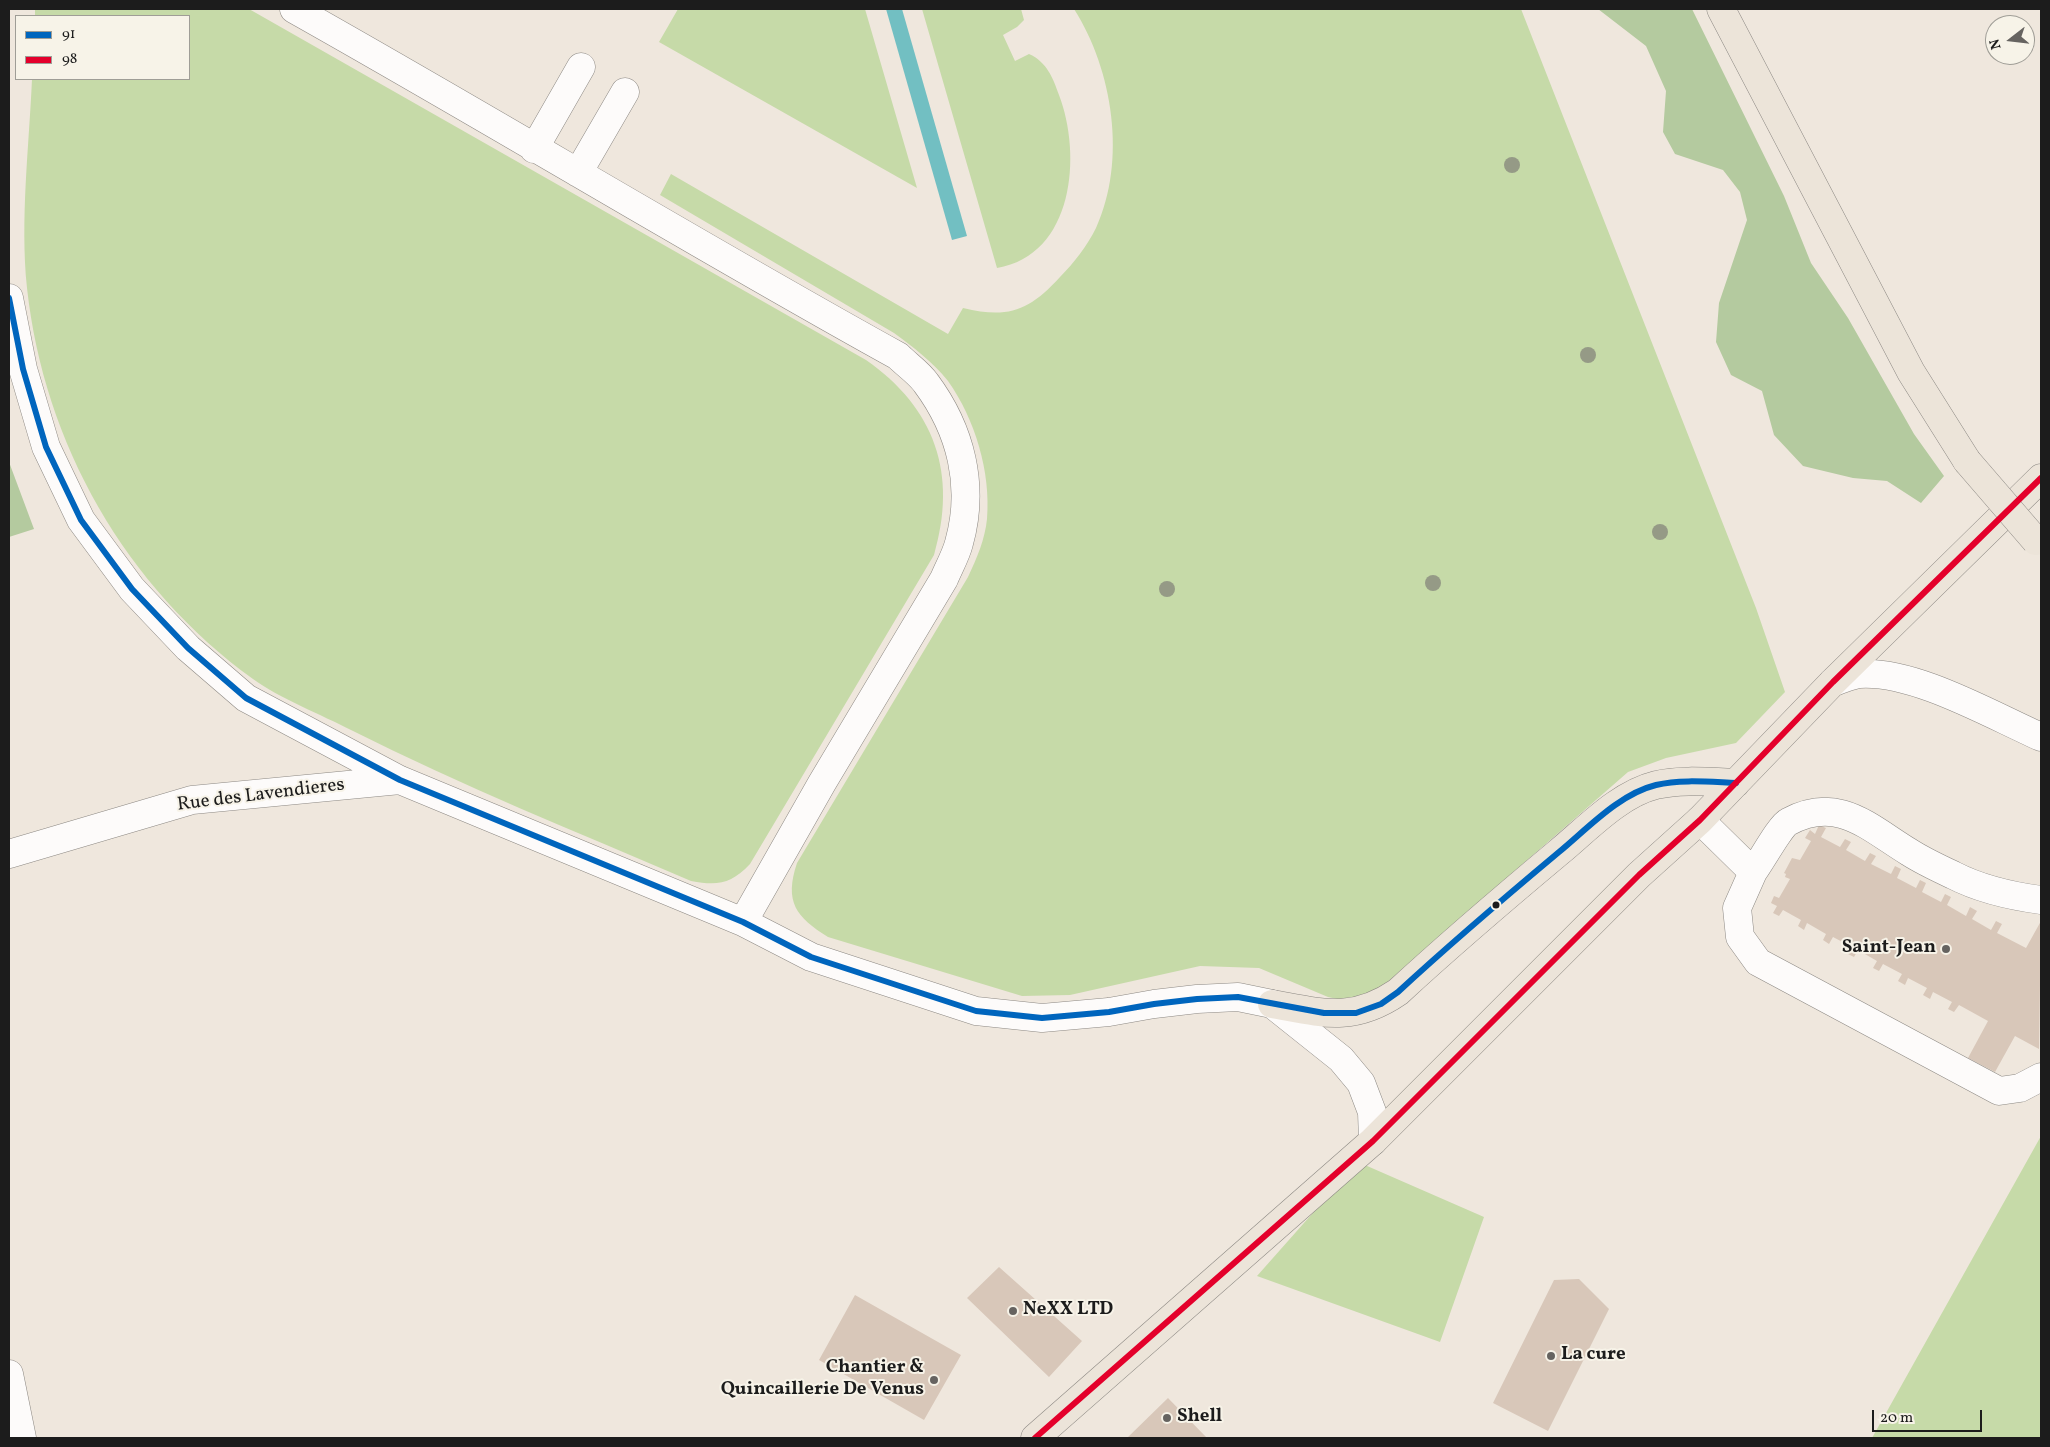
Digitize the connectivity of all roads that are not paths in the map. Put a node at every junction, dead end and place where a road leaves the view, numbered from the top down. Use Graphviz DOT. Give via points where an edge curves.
graph roads {
  1 [pos="294,9"];
  2 [pos="1721,9"];
  3 [pos="581,66"];
  4 [pos="625,92"];
  5 [pos="534,149"];
  6 [pos="578,173"];
  7 [pos="9,298"];
  8 [pos="2041,478"];
  9 [pos="2039,543"];
  10 [pos="1833,682"];
  11 [pos="2041,737"];
  12 [pos="400,780"];
  13 [pos="1736,783"];
  14 [pos="1700,820"];
  15 [pos="9,854"];
  16 [pos="1753,872"];
  17 [pos="2041,900"];
  18 [pos="743,922"];
  19 [pos="1272,1004"];
  20 [pos="2041,1077"];
  21 [pos="1373,1141"];
  22 [pos="9,1374"];
  23 [pos="22,1438"];
  24 [pos="1035,1438"];
  1 -- 5 [label="street" via="409,73"];
  2 -- 9 [label="main road, bridge" via="1911,372 1967,461"];
  3 -- 5 [label="street"];
  4 -- 6 [label="street"];
  5 -- 6 [label="street"];
  6 -- 18 [label="street" via="898,356 925,382 951,422 964,465 966,506 959,544 944,579 822,782"];
  7 -- 12 [label="street" via="23,369 46,447 82,520 132,589 188,648 246,698"];
  8 -- 10 [label="main road"];
  10 -- 11 [label="street" via="1858,674 1895,677 1934,690"];
  10 -- 13 [label="main road"];
  12 -- 15 [label="street, Rue des Lavendieres" via="192,800"];
  12 -- 18 [label="street"];
  13 -- 14 [label="main road"];
  13 -- 19 [label="main road" via="1656,785 1629,797 1607,812 1381,1004 1356,1013 1324,1013"];
  14 -- 16 [label="street"];
  14 -- 21 [label="main road" via="1638,875"];
  16 -- 17 [label="street" via="1786,822 1822,810 1866,823 1909,853 1955,876 2003,894"];
  16 -- 20 [label="street" via="1736,908 1740,937 1758,962 1999,1091 2020,1088"];
  18 -- 19 [label="street" via="810,957 976,1012 1042,1018 1238,997"];
  19 -- 21 [label="street" via="1341,1060 1361,1083 1372,1112"];
  21 -- 24 [label="main road"];
  22 -- 23 [label="street"];
}
